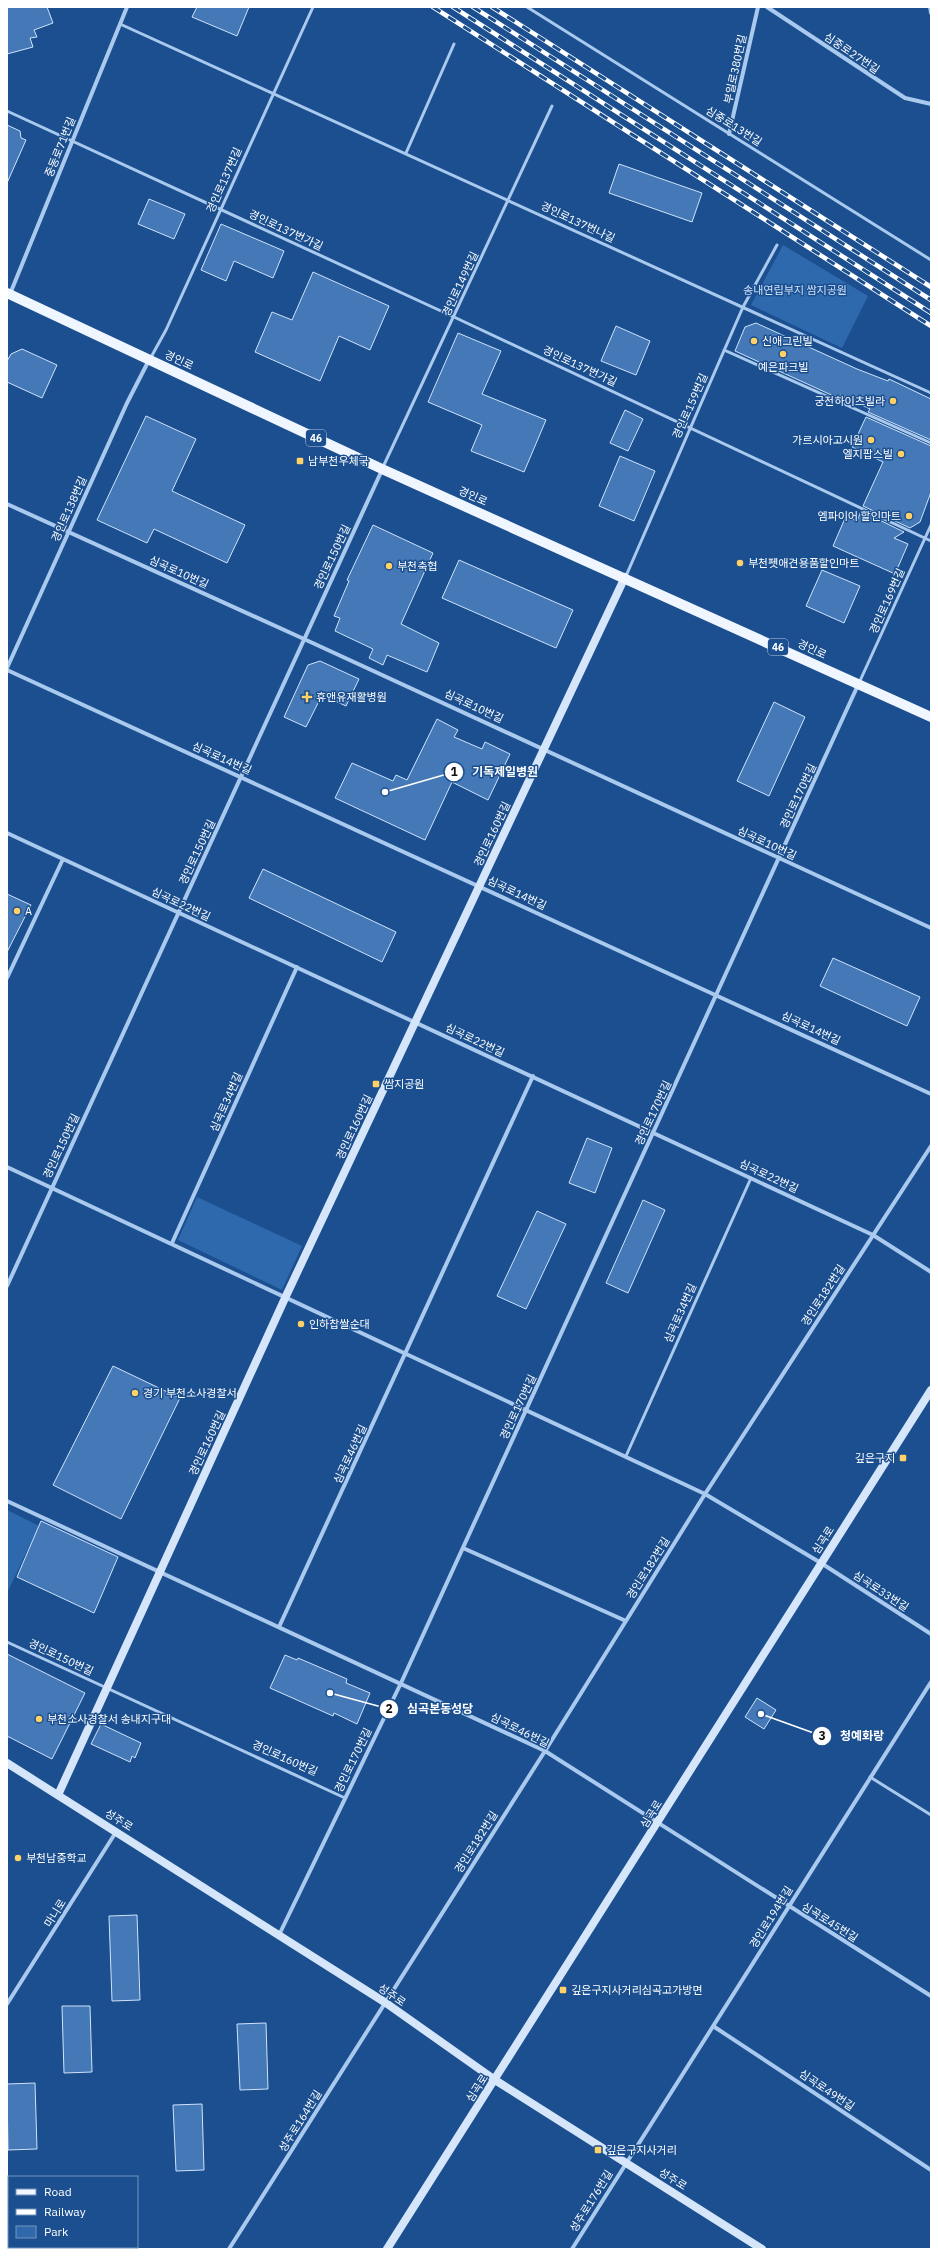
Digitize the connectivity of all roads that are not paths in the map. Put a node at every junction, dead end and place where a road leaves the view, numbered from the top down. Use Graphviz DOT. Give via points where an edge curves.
graph roads {
  1 [pos="127,7"];
  2 [pos="313,7"];
  3 [pos="527,7"];
  4 [pos="758,7"];
  5 [pos="767,7"];
  6 [pos="930,7"];
  7 [pos="931,13"];
  8 [pos="120,24"];
  9 [pos="454,44"];
  10 [pos="274,92"];
  11 [pos="931,104"];
  12 [pos="552,106"];
  13 [pos="7,111"];
  14 [pos="730,134"];
  15 [pos="72,141"];
  16 [pos="406,153"];
  17 [pos="509,200"];
  18 [pos="220,210"];
  19 [pos="777,245"];
  20 [pos="931,260"];
  21 [pos="8,296"];
  22 [pos="743,307"];
  23 [pos="454,317"];
  24 [pos="724,350"];
  25 [pos="150,360"];
  26 [pos="931,393"];
  27 [pos="690,428"];
  28 [pos="931,443"];
  29 [pos="382,469"];
  30 [pos="7,504"];
  31 [pos="931,525"];
  32 [pos="68,532"];
  33 [pos="925,539"];
  34 [pos="931,541"];
  35 [pos="625,577"];
  36 [pos="304,639"];
  37 [pos="7,669"];
  38 [pos="859,684"];
  39 [pos="931,717"];
  40 [pos="545,749"];
  41 [pos="241,776"];
  42 [pos="7,833"];
  43 [pos="62,859"];
  44 [pos="779,859"];
  45 [pos="480,886"];
  46 [pos="179,912"];
  47 [pos="931,928"];
  48 [pos="297,967"];
  49 [pos="7,978"];
  50 [pos="717,994"];
  51 [pos="415,1023"];
  52 [pos="532,1076"];
  53 [pos="931,1094"];
  54 [pos="654,1132"];
  55 [pos="931,1146"];
  56 [pos="7,1167"];
  57 [pos="751,1178"];
  58 [pos="52,1188"];
  59 [pos="873,1235"];
  60 [pos="172,1243"];
  61 [pos="931,1272"];
  62 [pos="7,1286"];
  63 [pos="286,1296"];
  64 [pos="406,1353"];
  65 [pos="931,1390"];
  66 [pos="527,1410"];
  67 [pos="626,1456"];
  68 [pos="705,1494"];
  69 [pos="7,1501"];
  70 [pos="463,1548"];
  71 [pos="821,1563"];
  72 [pos="160,1572"];
  73 [pos="626,1621"];
  74 [pos="279,1627"];
  75 [pos="931,1634"];
  76 [pos="7,1642"];
  77 [pos="931,1682"];
  78 [pos="401,1683"];
  79 [pos="107,1689"];
  80 [pos="545,1751"];
  81 [pos="7,1763"];
  82 [pos="870,1777"];
  83 [pos="58,1795"];
  84 [pos="345,1798"];
  85 [pos="931,1815"];
  86 [pos="658,1823"];
  87 [pos="116,1832"];
  88 [pos="788,1906"];
  89 [pos="279,1935"];
  90 [pos="931,1996"];
  91 [pos="386,2002"];
  92 [pos="7,2004"];
  93 [pos="713,2026"];
  94 [pos="495,2080"];
  95 [pos="625,2162"];
  96 [pos="931,2170"];
  97 [pos="229,2249"];
  98 [pos="387,2249"];
  99 [pos="572,2249"];
  100 [pos="762,2249"];
  1 -- 8 [label="street, 중동로71번길"];
  2 -- 10 [label="lane, 경인로137번길"];
  3 -- 14 [label="lane, 심중로13번길"];
  4 -- 14 [label="street, 부일로380번길"];
  5 -- 11 [label="street, 심중로27번길" via="905,98"];
  6 -- 7 [label="street"];
  8 -- 10 [label="lane, 경인로137번나길"];
  8 -- 15 [label="street, 중동로71번길"];
  9 -- 16 [label="lane"];
  10 -- 16 [label="lane, 경인로137번나길"];
  10 -- 18 [label="lane, 경인로137번길"];
  12 -- 17 [label="lane, 경인로149번길"];
  13 -- 15 [label="lane, 경인로137번가길"];
  14 -- 20 [label="lane, 심중로13번길"];
  15 -- 18 [label="lane, 경인로137번가길"];
  15 -- 21 [label="street, 중동로71번길"];
  16 -- 17 [label="lane, 경인로137번나길"];
  17 -- 22 [label="lane, 경인로137번나길"];
  17 -- 23 [label="lane, 경인로149번길"];
  18 -- 23 [label="lane, 경인로137번가길"];
  18 -- 25 [label="lane, 경인로137번길"];
  19 -- 22 [label="lane, 경인로159번길"];
  21 -- 25 [label="main road, 경인로 / 46"];
  22 -- 24 [label="lane, 경인로159번길"];
  22 -- 26 [label="lane, 경인로137번나길"];
  23 -- 27 [label="lane, 경인로137번가길"];
  23 -- 29 [label="lane, 경인로149번길"];
  24 -- 27 [label="lane, 경인로159번길"];
  24 -- 28 [label="lane"];
  25 -- 29 [label="main road, 경인로 / 46"];
  25 -- 32 [label="street, 경인로138번길" via="127,403"];
  27 -- 33 [label="lane, 경인로137번가길"];
  27 -- 35 [label="lane, 경인로159번길"];
  29 -- 35 [label="main road, 경인로 / 46"];
  29 -- 36 [label="street, 경인로150번길"];
  30 -- 32 [label="street, 심곡로10번길"];
  31 -- 33 [label="lane, 경인로169번길"];
  32 -- 36 [label="street, 심곡로10번길"];
  32 -- 37 [label="street, 경인로138번길"];
  33 -- 34 [label="lane, 경인로137번가길"];
  33 -- 38 [label="lane, 경인로169번길"];
  35 -- 38 [label="main road, 경인로 / 46"];
  35 -- 40 [label="street, 경인로160번길"];
  36 -- 40 [label="street, 심곡로10번길"];
  36 -- 41 [label="street, 경인로150번길"];
  37 -- 41 [label="street, 심곡로14번길"];
  38 -- 39 [label="main road, 경인로 / 46"];
  38 -- 44 [label="street, 경인로170번길"];
  40 -- 44 [label="street, 심곡로10번길"];
  40 -- 45 [label="street, 경인로160번길"];
  41 -- 45 [label="street, 심곡로14번길"];
  41 -- 46 [label="street, 경인로150번길"];
  42 -- 43 [label="street, 심곡로22번길"];
  43 -- 46 [label="street, 심곡로22번길"];
  43 -- 49 [label="street"];
  44 -- 47 [label="street, 심곡로10번길"];
  44 -- 50 [label="street, 경인로170번길"];
  45 -- 50 [label="street, 심곡로14번길"];
  45 -- 51 [label="street, 경인로160번길"];
  46 -- 48 [label="street, 심곡로22번길"];
  46 -- 58 [label="street, 경인로150번길"];
  48 -- 51 [label="street, 심곡로22번길"];
  48 -- 60 [label="street, 심곡로34번길"];
  50 -- 53 [label="street, 심곡로14번길"];
  50 -- 54 [label="street, 경인로170번길"];
  51 -- 52 [label="street, 심곡로22번길"];
  51 -- 63 [label="street, 경인로160번길"];
  52 -- 54 [label="street, 심곡로22번길"];
  52 -- 64 [label="street"];
  54 -- 57 [label="street, 심곡로22번길"];
  54 -- 66 [label="street, 경인로170번길"];
  55 -- 59 [label="street, 경인로182번길"];
  56 -- 58 [label="street"];
  57 -- 59 [label="street, 심곡로22번길"];
  57 -- 67 [label="lane, 심곡로34번길"];
  58 -- 60 [label="street"];
  58 -- 62 [label="street, 경인로150번길"];
  59 -- 61 [label="street, 심곡로22번길"];
  59 -- 68 [label="street, 경인로182번길"];
  60 -- 63 [label="street"];
  63 -- 64 [label="street"];
  63 -- 72 [label="street, 경인로160번길"];
  64 -- 66 [label="street"];
  64 -- 74 [label="street, 심곡로46번길"];
  65 -- 71 [label="street, 심곡로"];
  66 -- 67 [label="street"];
  66 -- 70 [label="street, 경인로170번길"];
  67 -- 68 [label="street"];
  68 -- 71 [label="street"];
  68 -- 73 [label="street, 경인로182번길"];
  69 -- 72 [label="street, 심곡로46번길"];
  70 -- 73 [label="street"];
  70 -- 78 [label="street, 경인로170번길"];
  71 -- 75 [label="street, 심곡로33번길"];
  71 -- 86 [label="street, 심곡로"];
  72 -- 74 [label="street, 심곡로46번길"];
  72 -- 79 [label="street, 경인로160번길"];
  73 -- 80 [label="street, 경인로182번길"];
  74 -- 78 [label="street, 심곡로46번길"];
  76 -- 79 [label="lane, 경인로150번길"];
  77 -- 82 [label="street, 경인로194번길"];
  78 -- 80 [label="street, 심곡로46번길"];
  78 -- 84 [label="street, 경인로170번길"];
  79 -- 83 [label="street, 경인로160번길"];
  79 -- 84 [label="lane, 경인로160번길"];
  80 -- 86 [label="street, 심곡로46번길"];
  80 -- 91 [label="street, 경인로182번길"];
  81 -- 83 [label="street, 성주로"];
  82 -- 85 [label="lane"];
  82 -- 88 [label="street, 경인로194번길"];
  83 -- 87 [label="street, 성주로"];
  84 -- 89 [label="street, 경인로170번길"];
  86 -- 88 [label="street, 심곡로45번길"];
  86 -- 94 [label="street, 심곡로"];
  87 -- 89 [label="street, 성주로"];
  87 -- 92 [label="street, 마니로"];
  88 -- 90 [label="street, 심곡로45번길"];
  88 -- 93 [label="street, 경인로194번길"];
  89 -- 91 [label="street, 성주로"];
  91 -- 94 [label="street, 성주로"];
  91 -- 97 [label="street, 성주로164번길"];
  93 -- 95 [label="street, 경인로194번길"];
  93 -- 96 [label="street, 심곡로49번길"];
  94 -- 95 [label="street, 성주로"];
  94 -- 98 [label="street, 심곡로"];
  95 -- 99 [label="street, 성주로176번길"];
  95 -- 100 [label="street, 성주로"];
}
